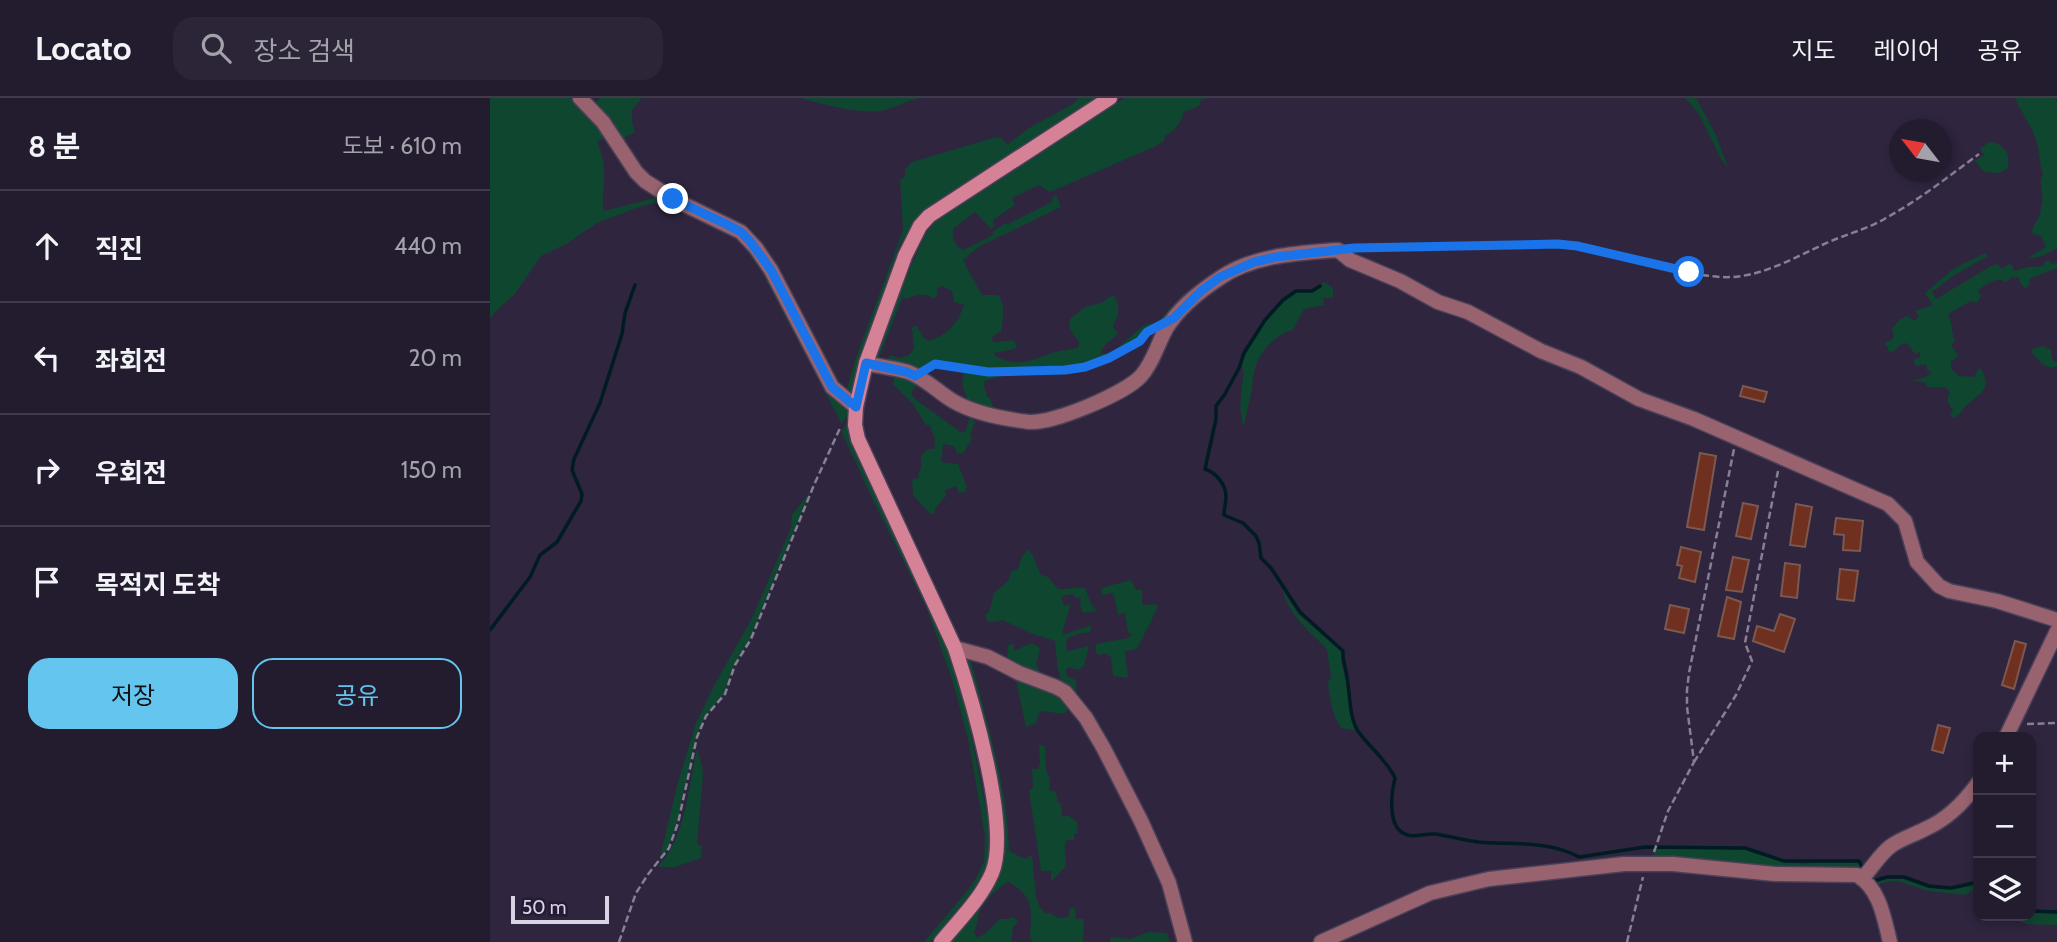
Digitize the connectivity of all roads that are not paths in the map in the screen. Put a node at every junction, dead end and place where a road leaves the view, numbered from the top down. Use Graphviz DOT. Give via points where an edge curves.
graph roads {
  1 [pos="580,98"];
  2 [pos="1110,98"];
  3 [pos="866,363"];
  4 [pos="856,407"];
  5 [pos="2057,620"];
  6 [pos="2057,631"];
  7 [pos="955,648"];
  8 [pos="2010,731"];
  9 [pos="1973,789"];
  10 [pos="1862,879"];
  11 [pos="941,942"];
  12 [pos="1185,942"];
  13 [pos="1321,942"];
  14 [pos="1891,942"];
  1 -- 4 [label="street" via="645,181 749,240 771,270 832,387"];
  2 -- 3 [label="main road" via="929,216 912,239"];
  3 -- 4 [label="main road"];
  3 -- 5 [label="street" via="907,372 969,408 1000,417 1046,421 1132,385 1150,363 1174,318 1201,291 1234,269 1276,257 1338,250 1350,260 1581,366 1639,399 1888,504 1905,521 1917,562 1940,586"];
  4 -- 7 [label="main road" via="855,425 864,454"];
  6 -- 8 [label="street"];
  7 -- 11 [label="main road" via="989,771 997,857 986,885"];
  7 -- 12 [label="street" via="1056,687 1080,711 1141,821 1169,883"];
  9 -- 10 [label="street" via="1928,829 1889,847"];
  10 -- 13 [label="street" via="1846,874 1775,874 1647,864 1546,872 1430,893"];
  10 -- 14 [label="street" via="1875,894"];
}
